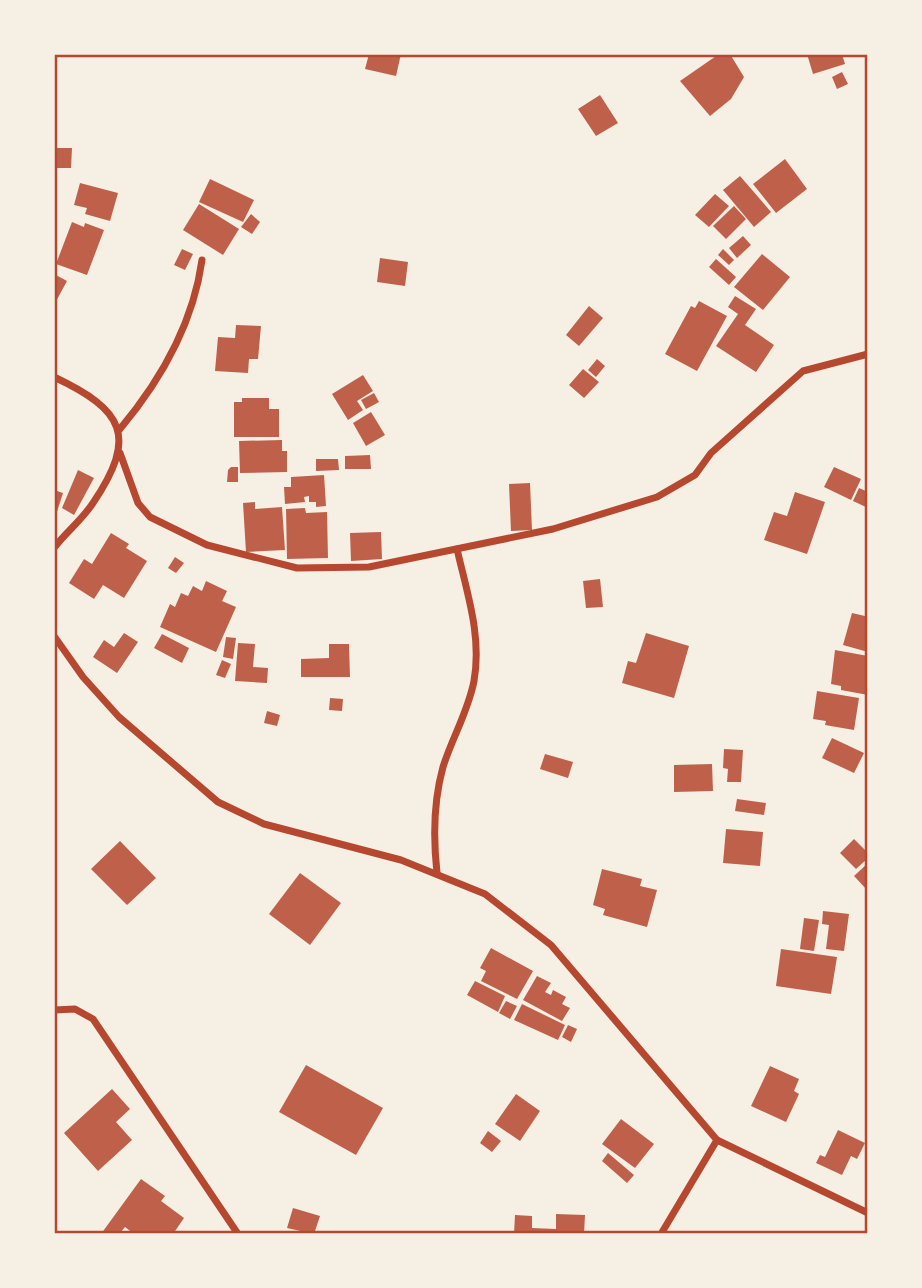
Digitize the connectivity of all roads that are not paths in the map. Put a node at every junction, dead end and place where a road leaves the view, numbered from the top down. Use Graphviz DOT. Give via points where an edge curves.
graph roads {
  1 [pos="202,260"];
  2 [pos="868,354"];
  3 [pos="54,377"];
  4 [pos="120,429"];
  5 [pos="120,453"];
  6 [pos="54,548"];
  7 [pos="457,549"];
  8 [pos="54,635"];
  9 [pos="437,873"];
  10 [pos="54,1010"];
  11 [pos="717,1140"];
  12 [pos="868,1213"];
  13 [pos="238,1234"];
  14 [pos="661,1234"];
  1 -- 4 [label="street" via="199,285 182,333 151,393"];
  2 -- 7 [label="street" via="803,371 711,453 695,475 657,497 553,529"];
  3 -- 4 [label="street" via="102,403"];
  4 -- 5 [label="street"];
  5 -- 6 [label="street" via="93,504"];
  5 -- 7 [label="street" via="138,503 150,517 206,545 297,568 369,567"];
  7 -- 9 [label="street" via="477,647 467,707 436,796"];
  8 -- 9 [label="street" via="119,717 218,802 264,824"];
  9 -- 11 [label="street" via="485,894 551,945"];
  10 -- 13 [label="street" via="75,1009 93,1019"];
  11 -- 12 [label="street"];
  11 -- 14 [label="street"];
}
